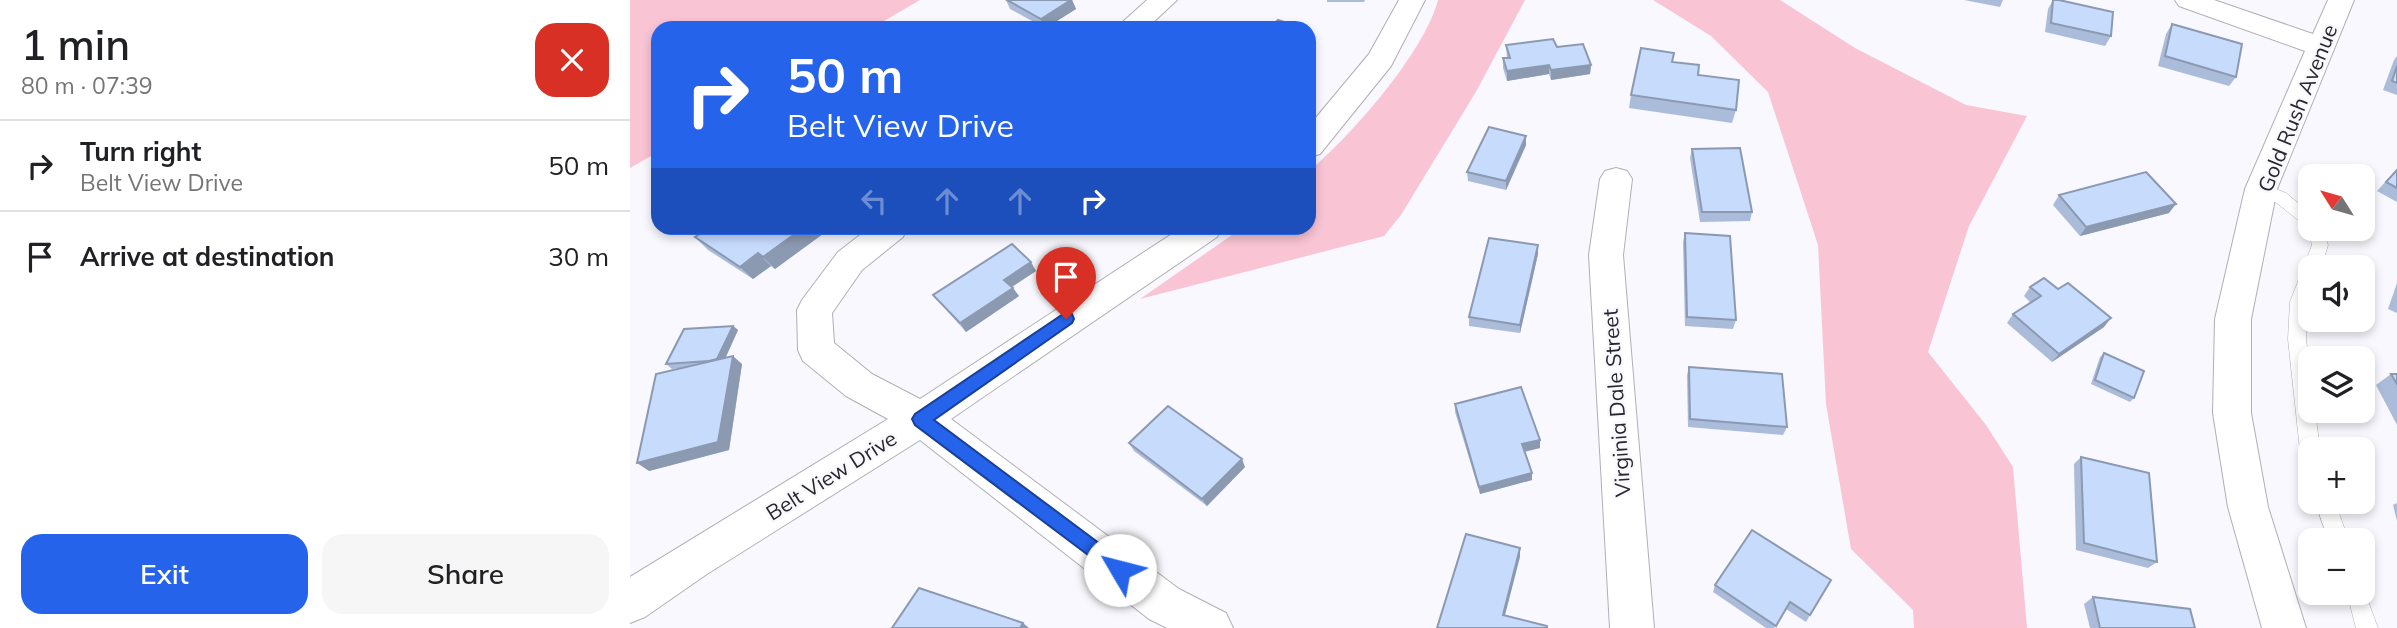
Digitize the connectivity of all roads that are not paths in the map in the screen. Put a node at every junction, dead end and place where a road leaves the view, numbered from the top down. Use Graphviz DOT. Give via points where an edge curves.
graph roads {
  1 [pos="1164,0"];
  2 [pos="1412,0"];
  3 [pos="2188,0"];
  4 [pos="2341,0"];
  5 [pos="1138,21"];
  6 [pos="2321,47"];
  7 [pos="1316,138"];
  8 [pos="1616,178"];
  9 [pos="2261,189"];
  10 [pos="2298,212"];
  11 [pos="882,235"];
  12 [pos="1195,235"];
  13 [pos="2298,320"];
  14 [pos="921,419"];
  15 [pos="2308,437"];
  16 [pos="630,602"];
  17 [pos="2360,605"];
  18 [pos="1211,628"];
  19 [pos="1632,628"];
  20 [pos="2284,628"];
  21 [pos="2367,628"];
  1 -- 5 [label="street"];
  2 -- 7 [label="street" via="1381,59"];
  3 -- 6 [label="street"];
  4 -- 6 [label="street, Gold Rush Avenue"];
  6 -- 9 [label="street, Gold Rush Avenue"];
  8 -- 19 [label="street, Virginia Dale Street" via="1606,255"];
  9 -- 10 [label="lane"];
  9 -- 20 [label="street, Gold Rush Avenue" via="2233,319 2232,413 2248,507"];
  11 -- 14 [label="street" via="850,261 814,310 816,350 859,385"];
  12 -- 14 [label="street, Belt View Drive"];
  13 -- 15 [label="lane"];
  14 -- 16 [label="street, Belt View Drive"];
  14 -- 18 [label="street" via="1164,604"];
  17 -- 21 [label="lane"];
}
